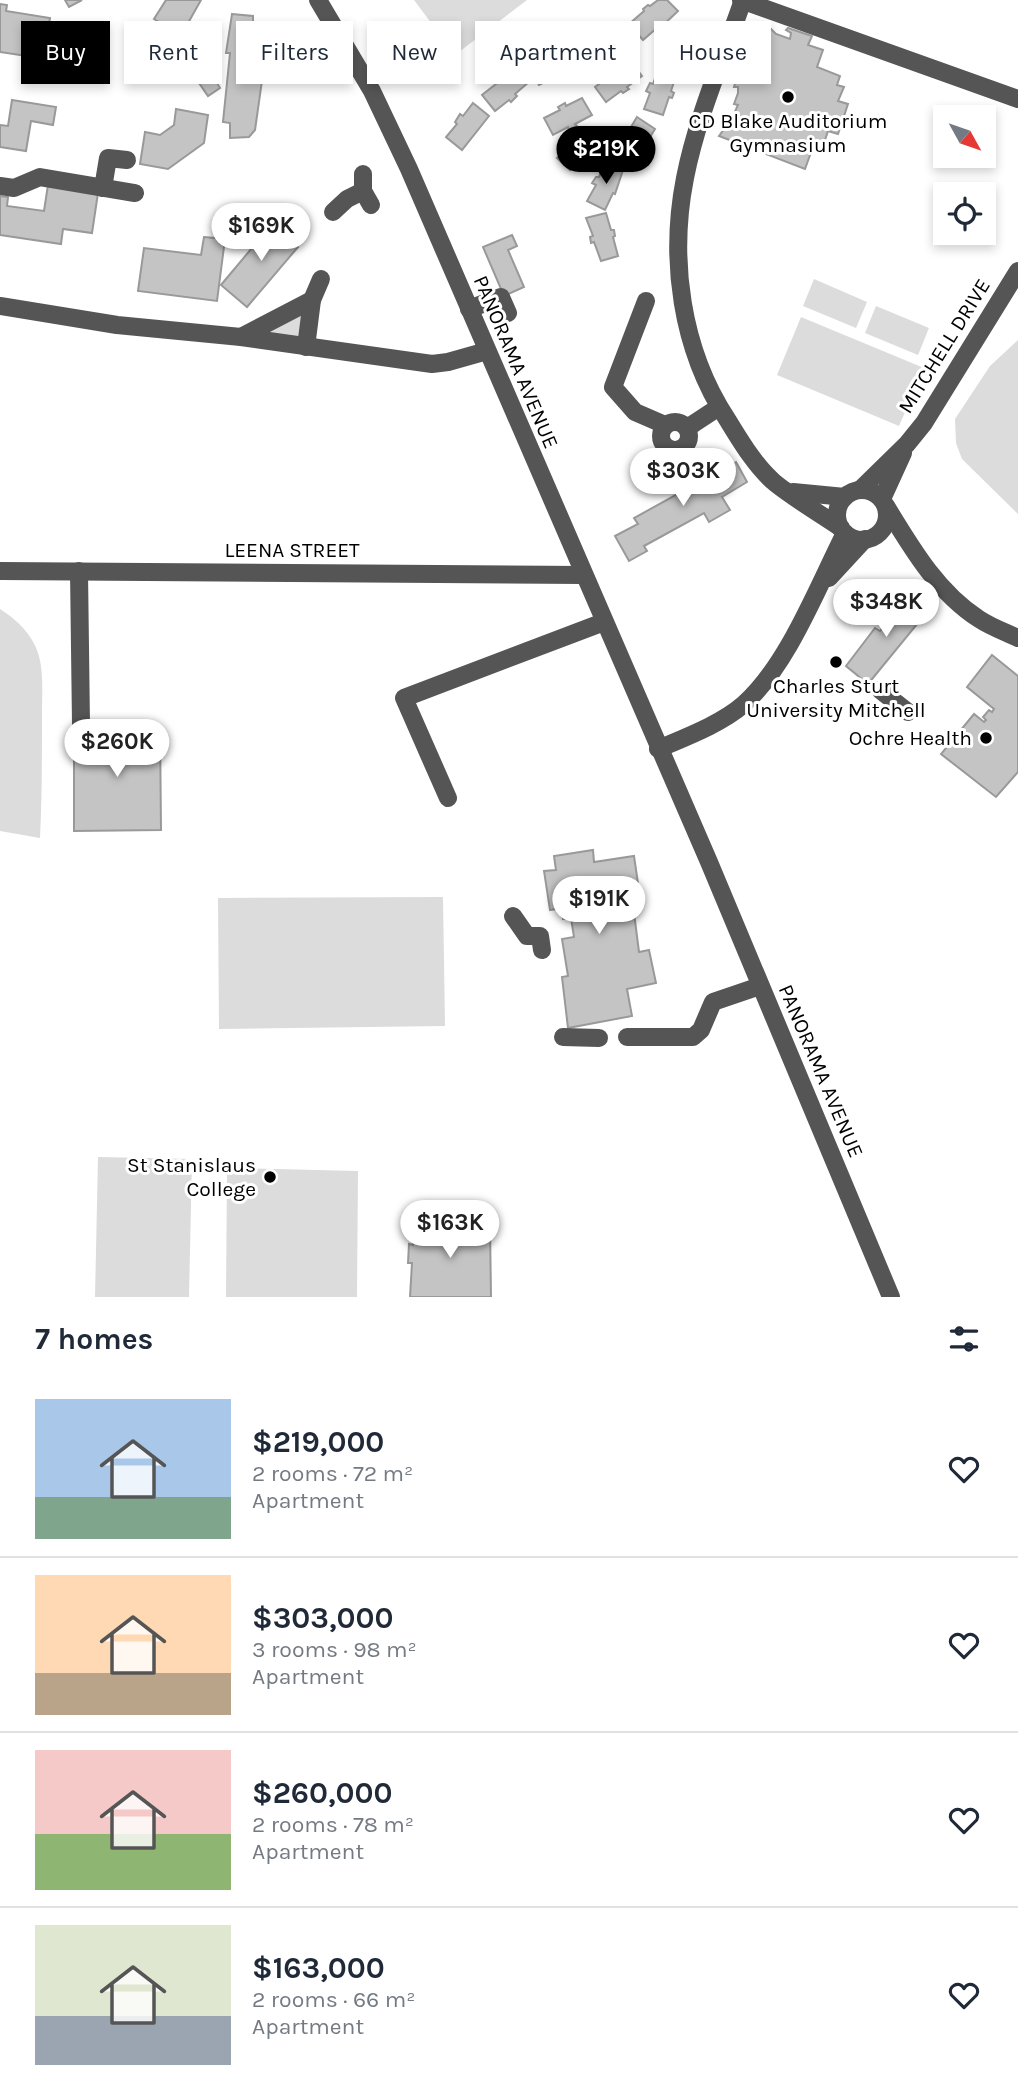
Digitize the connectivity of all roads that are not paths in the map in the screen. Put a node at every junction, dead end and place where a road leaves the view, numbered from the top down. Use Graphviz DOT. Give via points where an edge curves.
graph roads {
  1 [pos="318,0"];
  2 [pos="742,0"];
  3 [pos="1018,99"];
  4 [pos="127,160"];
  5 [pos="0,186"];
  6 [pos="103,188"];
  7 [pos="366,190"];
  8 [pos="135,193"];
  9 [pos="333,212"];
  10 [pos="321,279"];
  11 [pos="1015,283"];
  12 [pos="312,300"];
  13 [pos="646,301"];
  14 [pos="0,306"];
  15 [pos="469,309"];
  16 [pos="508,313"];
  17 [pos="242,337"];
  18 [pos="306,347"];
  19 [pos="487,351"];
  20 [pos="719,407"];
  21 [pos="665,425"];
  22 [pos="687,428"];
  23 [pos="907,444"];
  24 [pos="789,492"];
  25 [pos="852,493"];
  26 [pos="884,502"];
  27 [pos="843,530"];
  28 [pos="869,538"];
  29 [pos="919,561"];
  30 [pos="0,571"];
  31 [pos="79,571"];
  32 [pos="583,575"];
  33 [pos="815,593"];
  34 [pos="604,622"];
  35 [pos="1018,638"];
  36 [pos="880,690"];
  37 [pos="908,712"];
  38 [pos="81,725"];
  39 [pos="658,749"];
  40 [pos="448,798"];
  41 [pos="513,916"];
  42 [pos="542,950"];
  43 [pos="760,986"];
  44 [pos="563,1037"];
  45 [pos="627,1037"];
  46 [pos="599,1038"];
  47 [pos="891,1297"];
  1 -- 15 [label="street, PANORAMA AVENUE" via="372,91"];
  2 -- 3 [label="street"];
  2 -- 20 [label="street" via="695,138 679,229 687,325"];
  4 -- 6 [label="street" via="108,158"];
  5 -- 6 [label="street" via="14,188 40,177"];
  6 -- 8 [label="street"];
  7 -- 9 [label="street" via="346,199"];
  10 -- 12 [label="street"];
  11 -- 23 [label="street, MITCHELL DRIVE"];
  12 -- 17 [label="street"];
  12 -- 18 [label="street"];
  13 -- 21 [label="street" via="613,387 635,412"];
  14 -- 17 [label="street" via="117,325"];
  15 -- 16 [label="street" via="501,297"];
  15 -- 19 [label="street, PANORAMA AVENUE"];
  17 -- 18 [label="street"];
  18 -- 19 [label="street" via="432,364"];
  19 -- 32 [label="street, PANORAMA AVENUE"];
  20 -- 22 [label="street"];
  20 -- 24 [label="street" via="755,461"];
  21 -- 22 [label="street" via="677,421"];
  21 -- 22 [label="street" via="661,440 673,450 687,443"];
  23 -- 25 [label="street, MITCHELL DRIVE"];
  23 -- 26 [label="street, MITCHELL DRIVE"];
  24 -- 25 [label="street"];
  24 -- 27 [label="street"];
  25 -- 26 [label="street" via="876,494"];
  25 -- 27 [label="street" via="837,512"];
  26 -- 28 [label="street" via="884,527"];
  26 -- 29 [label="street"];
  27 -- 28 [label="street" via="851,537"];
  27 -- 33 [label="street"];
  28 -- 29 [label="street" via="895,544"];
  28 -- 33 [label="street"];
  29 -- 35 [label="street" via="967,611"];
  30 -- 31 [label="street, LEENA STREET"];
  31 -- 32 [label="street, LEENA STREET"];
  31 -- 38 [label="street"];
  32 -- 34 [label="street, PANORAMA AVENUE"];
  33 -- 39 [label="street" via="781,660 755,693 732,713"];
  34 -- 39 [label="street, PANORAMA AVENUE"];
  34 -- 40 [label="street" via="404,698"];
  36 -- 37 [label="street"];
  39 -- 43 [label="street, PANORAMA AVENUE"];
  41 -- 42 [label="street" via="527,936 540,936"];
  43 -- 45 [label="street" via="713,1002 693,1037"];
  43 -- 47 [label="street, PANORAMA AVENUE"];
  44 -- 46 [label="street"];
}
